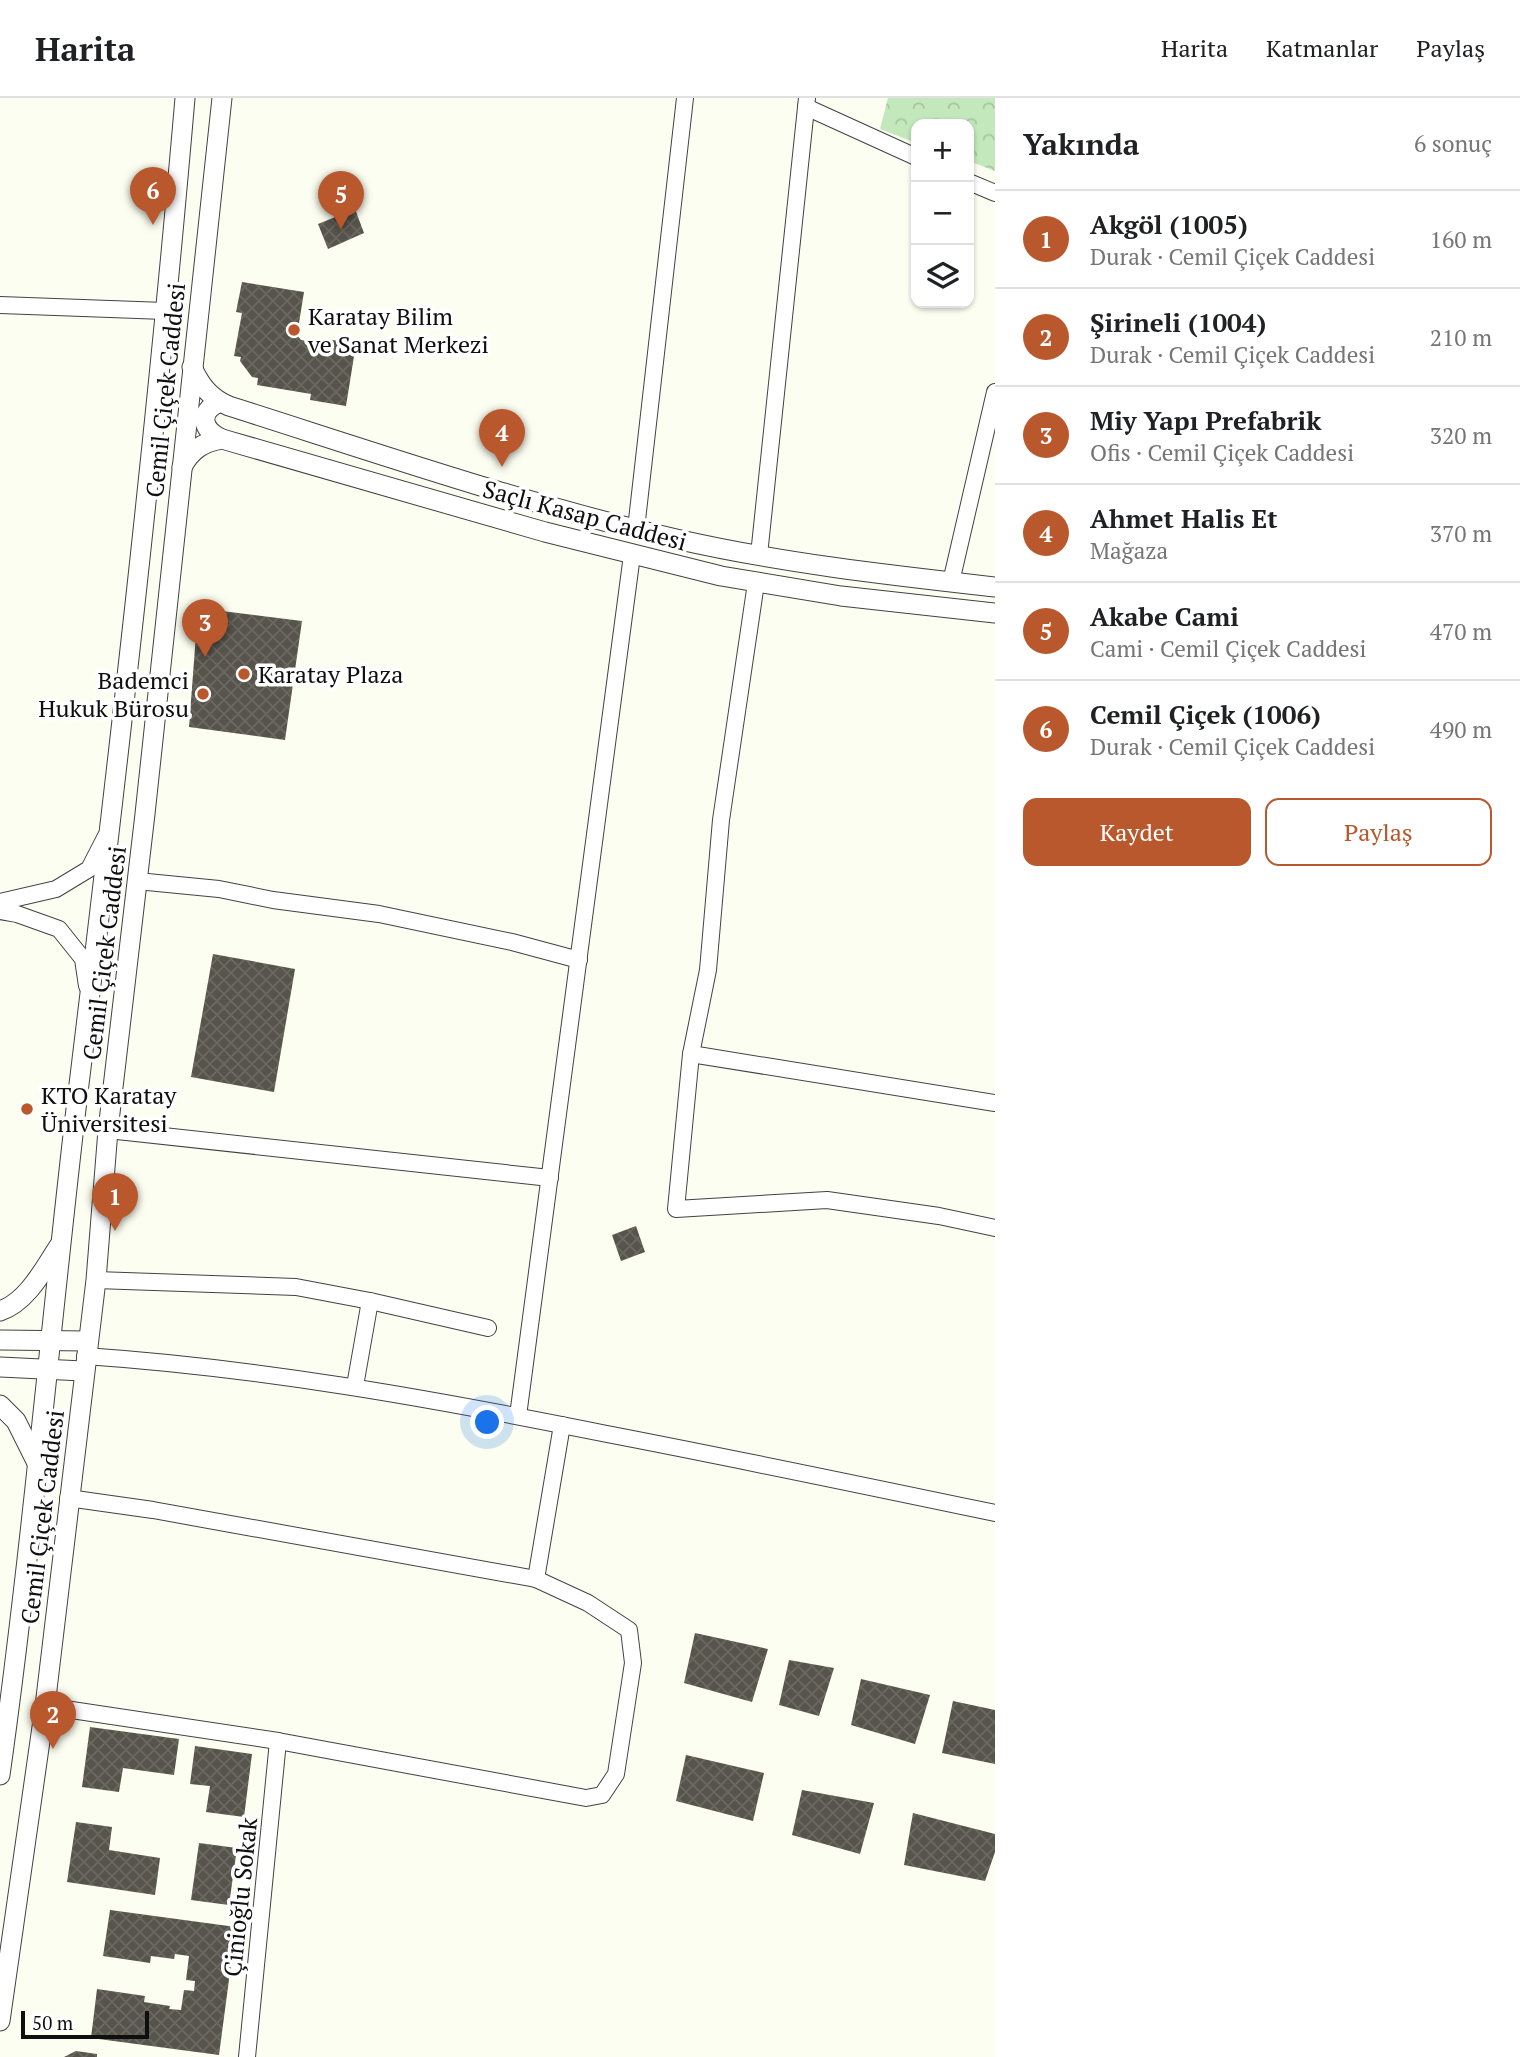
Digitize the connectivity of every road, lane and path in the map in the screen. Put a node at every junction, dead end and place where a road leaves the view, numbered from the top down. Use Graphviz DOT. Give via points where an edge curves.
graph roads {
  1 [pos="185,98"];
  2 [pos="222,98"];
  3 [pos="685,98"];
  4 [pos="807,102"];
  5 [pos="911,154"];
  6 [pos="974,184"];
  7 [pos="995,193"];
  8 [pos="0,305"];
  9 [pos="165,311"];
  10 [pos="192,367"];
  11 [pos="995,392"];
  12 [pos="220,402"];
  13 [pos="222,439"];
  14 [pos="181,468"];
  15 [pos="636,529"];
  16 [pos="632,555"];
  17 [pos="759,555"];
  18 [pos="951,582"];
  19 [pos="756,583"];
  20 [pos="995,587"];
  21 [pos="995,613"];
  22 [pos="109,831"];
  23 [pos="137,881"];
  24 [pos="0,902"];
  25 [pos="0,911"];
  26 [pos="579,960"];
  27 [pos="90,1008"];
  28 [pos="691,1054"];
  29 [pos="995,1103"];
  30 [pos="108,1130"];
  31 [pos="550,1178"];
  32 [pos="995,1228"];
  33 [pos="61,1242"];
  34 [pos="96,1280"];
  35 [pos="370,1301"];
  36 [pos="0,1311"];
  37 [pos="488,1328"];
  38 [pos="0,1340"];
  39 [pos="50,1341"];
  40 [pos="85,1356"];
  41 [pos="0,1367"];
  42 [pos="48,1368"];
  43 [pos="355,1386"];
  44 [pos="0,1405"];
  45 [pos="518,1416"];
  46 [pos="562,1425"];
  47 [pos="38,1465"];
  48 [pos="68,1499"];
  49 [pos="995,1513"];
  50 [pos="536,1579"];
  51 [pos="8,1658"];
  52 [pos="45,1706"];
  53 [pos="278,1741"];
  54 [pos="0,1775"];
  55 [pos="0,2021"];
  56 [pos="247,2057"];
  1 -- 9 [label="street, Cemil Çiçek Caddesi"];
  2 -- 10 [label="street, Cemil Çiçek Caddesi"];
  3 -- 15 [label="street"];
  4 -- 5 [label="street"];
  4 -- 17 [label="street"];
  6 -- 7 [label="street"];
  8 -- 9 [label="street"];
  9 -- 22 [label="street, Cemil Çiçek Caddesi"];
  10 -- 12 [label="street" via="204,389"];
  10 -- 14 [label="street, Cemil Çiçek Caddesi"];
  11 -- 18 [label="street"];
  12 -- 13 [label="street" via="206,412 205,424"];
  12 -- 15 [label="street, Saçlı Kasap Caddesi"];
  13 -- 14 [label="street" via="197,447"];
  13 -- 16 [label="street, Saçlı Kasap Caddesi"];
  14 -- 23 [label="street, Cemil Çiçek Caddesi"];
  15 -- 17 [label="street, Saçlı Kasap Caddesi"];
  16 -- 19 [label="street, Saçlı Kasap Caddesi"];
  16 -- 26 [label="street"];
  17 -- 18 [label="street, Saçlı Kasap Caddesi"];
  18 -- 20 [label="street, Saçlı Kasap Caddesi"];
  19 -- 21 [label="street, Saçlı Kasap Caddesi"];
  19 -- 28 [label="street" via="720,820 708,970"];
  22 -- 24 [label="street" via="89,869 56,889"];
  22 -- 27 [label="street, Cemil Çiçek Caddesi"];
  23 -- 26 [label="street" via="379,914"];
  23 -- 30 [label="street, Cemil Çiçek Caddesi"];
  25 -- 27 [label="street" via="59,929 83,959"];
  26 -- 31 [label="street"];
  27 -- 33 [label="street, Cemil Çiçek Caddesi"];
  28 -- 29 [label="street"];
  28 -- 32 [label="street" via="676,1209 827,1200"];
  30 -- 31 [label="street"];
  30 -- 34 [label="street, Cemil Çiçek Caddesi"];
  31 -- 45 [label="street"];
  33 -- 36 [label="street" via="33,1285"];
  33 -- 39 [label="street, Cemil Çiçek Caddesi"];
  34 -- 35 [label="street" via="296,1287"];
  34 -- 40 [label="street, Cemil Çiçek Caddesi"];
  35 -- 37 [label="street"];
  35 -- 43 [label="street"];
  38 -- 39 [label="street"];
  39 -- 40 [label="street"];
  39 -- 42 [label="street, Cemil Çiçek Caddesi"];
  40 -- 42 [label="street"];
  40 -- 43 [label="street"];
  40 -- 48 [label="street, Cemil Çiçek Caddesi"];
  41 -- 42 [label="street"];
  42 -- 47 [label="street, Cemil Çiçek Caddesi"];
  43 -- 45 [label="street"];
  44 -- 47 [label="street" via="16,1421"];
  45 -- 46 [label="street"];
  46 -- 49 [label="street"];
  46 -- 50 [label="street"];
  47 -- 51 [label="street, Cemil Çiçek Caddesi"];
  48 -- 50 [label="street"];
  48 -- 52 [label="street, Cemil Çiçek Caddesi"];
  50 -- 53 [label="street" via="587,1602 629,1630 633,1663 616,1774 602,1795 586,1798"];
  51 -- 54 [label="street, Cemil Çiçek Caddesi"];
  52 -- 53 [label="street"];
  52 -- 55 [label="street, Cemil Çiçek Caddesi"];
  53 -- 56 [label="street, Çinioğlu Sokak"];
}
